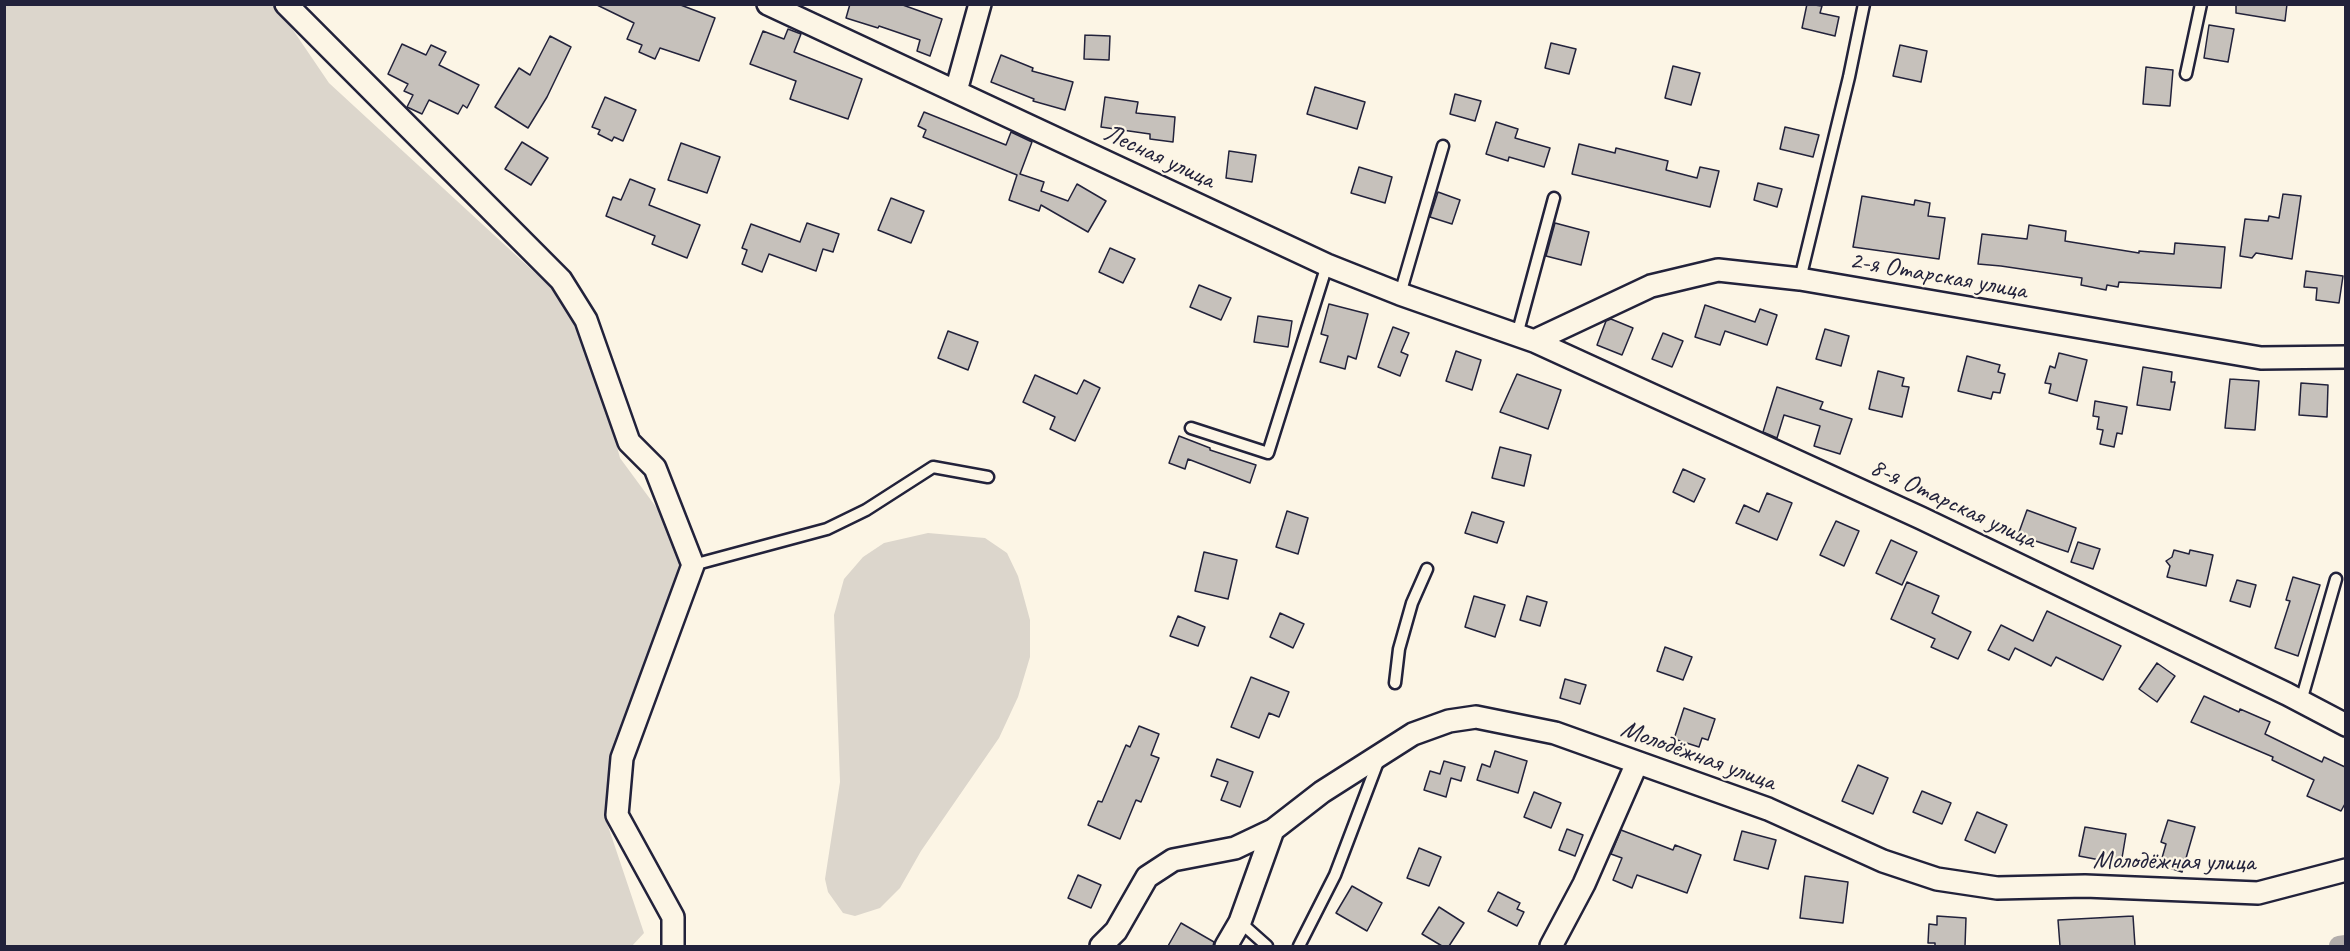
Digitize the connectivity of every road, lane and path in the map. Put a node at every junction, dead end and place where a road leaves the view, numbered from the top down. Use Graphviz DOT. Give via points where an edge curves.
graph roads {
  1 [pos="286,4"];
  2 [pos="768,4"];
  3 [pos="980,4"];
  4 [pos="1864,4"];
  5 [pos="2200,4"];
  6 [pos="2186,74"];
  7 [pos="956,91"];
  8 [pos="1443,146"];
  9 [pos="1554,198"];
  10 [pos="1327,265"];
  11 [pos="1800,279"];
  12 [pos="1400,294"];
  13 [pos="1525,338"];
  14 [pos="2346,357"];
  15 [pos="1191,428"];
  16 [pos="988,477"];
  17 [pos="693,565"];
  18 [pos="1427,569"];
  19 [pos="2336,579"];
  20 [pos="1395,683"];
  21 [pos="2301,701"];
  22 [pos="2346,725"];
  23 [pos="1381,754"];
  24 [pos="1637,763"];
  25 [pos="1273,830"];
  26 [pos="2346,870"];
  27 [pos="1240,922"];
  28 [pos="674,946"];
  29 [pos="1101,946"];
  30 [pos="1226,946"];
  31 [pos="1267,946"];
  32 [pos="1299,946"];
  33 [pos="1551,946"];
  1 -- 17 [label="street" via="561,280 586,320 628,442 655,468"];
  2 -- 7 [label="street, Лесная улица"];
  3 -- 7 [label="street"];
  4 -- 11 [label="lane"];
  5 -- 6 [label="lane"];
  7 -- 10 [label="street, Лесная улица"];
  8 -- 12 [label="lane"];
  9 -- 13 [label="lane"];
  10 -- 12 [label="street, Лесная улица"];
  10 -- 15 [label="lane" via="1268,453"];
  11 -- 13 [label="street, 2-я Отарская улица" via="1718,270 1651,286"];
  11 -- 14 [label="street, 2-я Отарская улица" via="2261,358"];
  12 -- 13 [label="street, Лесная улица"];
  13 -- 21 [label="street, 8-я Отарская улица" via="1921,518"];
  16 -- 17 [label="lane" via="933,467 866,510 827,529"];
  17 -- 28 [label="street" via="622,758 617,814 673,917"];
  18 -- 20 [label="lane" via="1409,612"];
  19 -- 21 [label="lane"];
  21 -- 22 [label="street, 8-я Отарская улица"];
  23 -- 24 [label="street, Молодёжная улица" via="1413,734 1449,721 1476,717 1555,734"];
  23 -- 25 [label="street, Молодёжная улица"];
  23 -- 32 [label="lane" via="1335,875"];
  24 -- 26 [label="street, Молодёжная улица" via="1768,809 1883,861 1937,879 1997,888 2085,886 2258,893"];
  24 -- 33 [label="street" via="1584,884"];
  25 -- 27 [label="street"];
  25 -- 29 [label="street, Молодёжная улица" via="1235,848 1173,860 1147,877 1116,931"];
  27 -- 30 [label="street"];
  27 -- 31 [label="lane"];
}
